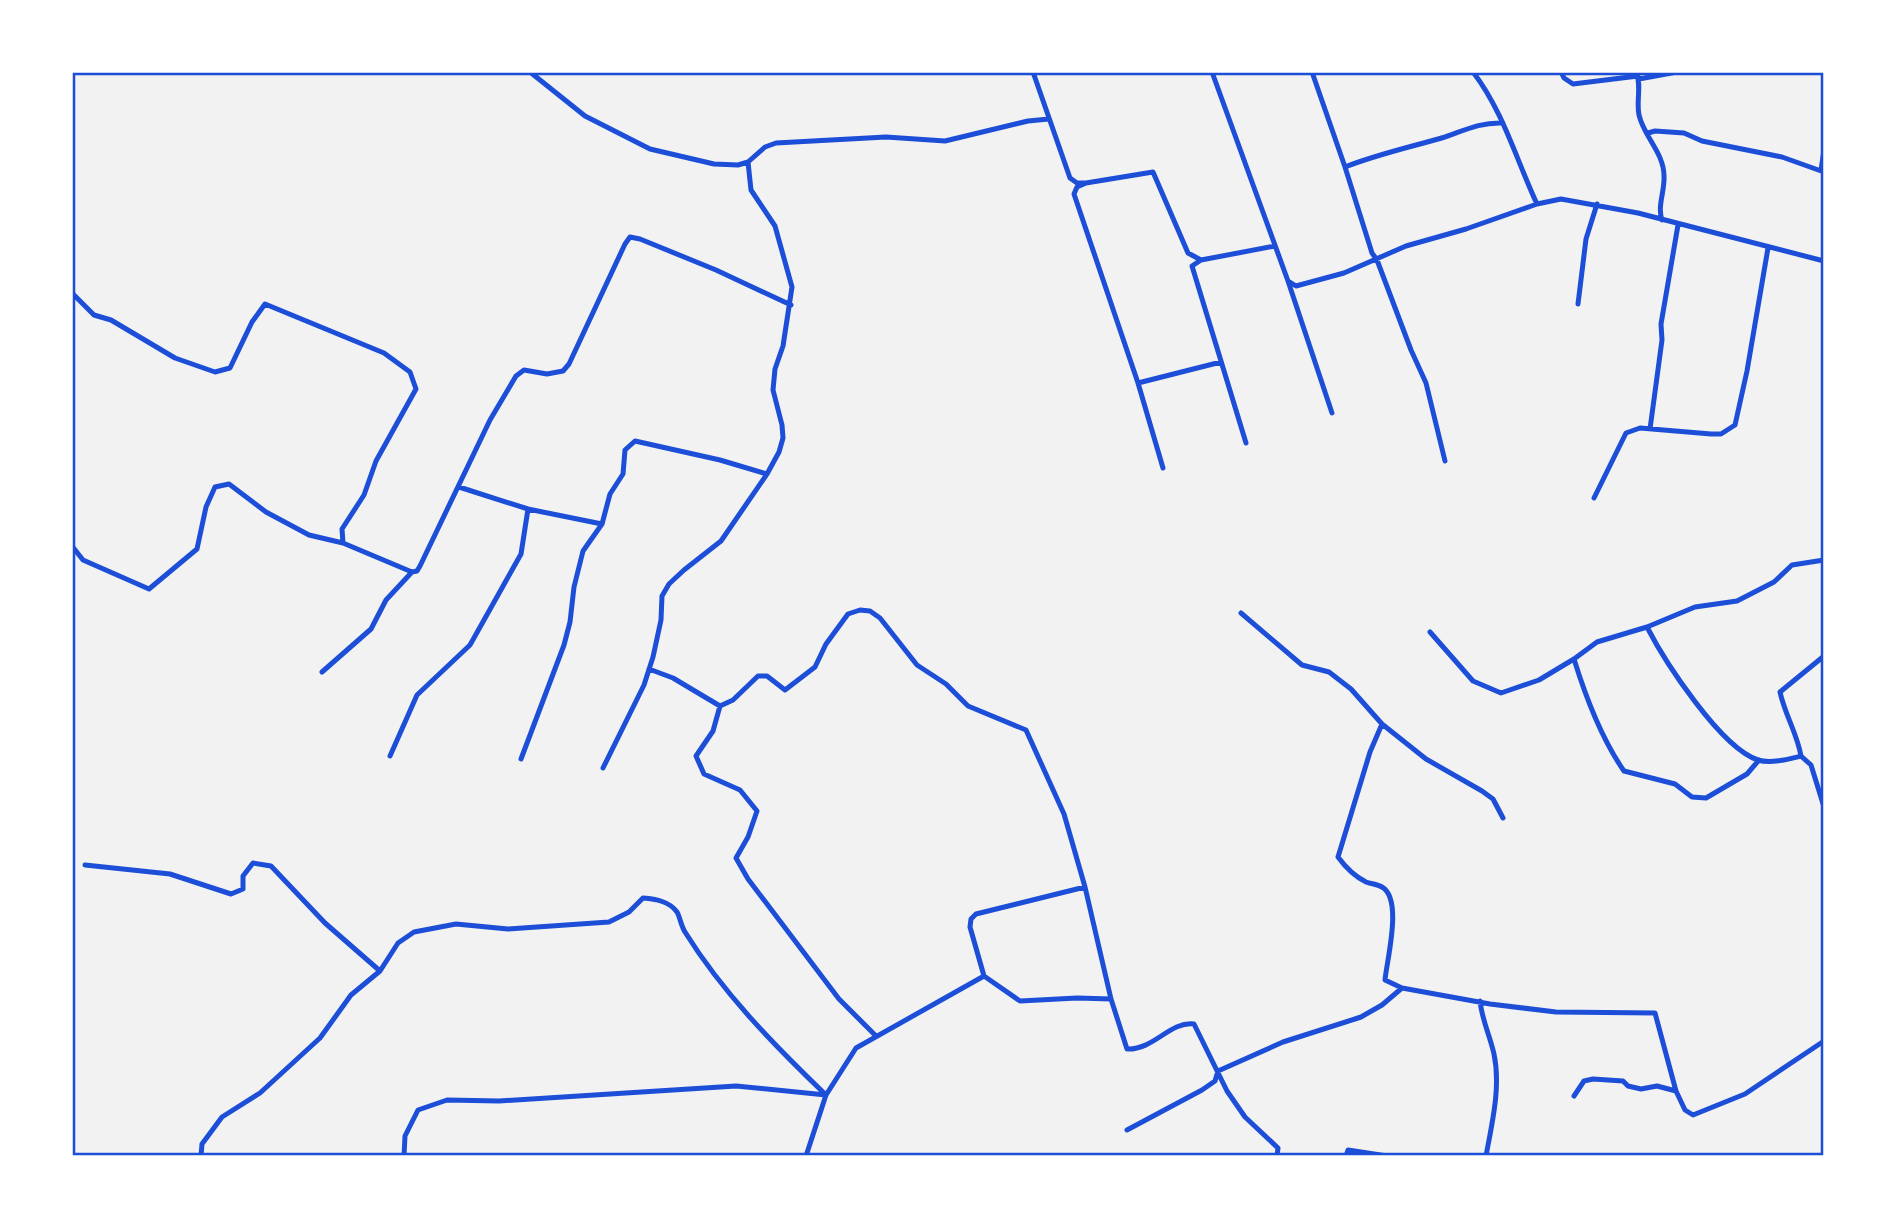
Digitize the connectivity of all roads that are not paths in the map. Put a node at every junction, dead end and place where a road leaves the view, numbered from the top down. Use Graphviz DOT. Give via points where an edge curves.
graph roads {
  1 [pos="530,72"];
  2 [pos="1033,72"];
  3 [pos="1212,72"];
  4 [pos="1312,72"];
  5 [pos="1473,72"];
  6 [pos="1561,72"];
  7 [pos="1677,72"];
  8 [pos="1638,75"];
  9 [pos="1049,119"];
  10 [pos="1503,123"];
  11 [pos="1648,133"];
  12 [pos="1824,150"];
  13 [pos="748,162"];
  14 [pos="1345,167"];
  15 [pos="1822,171"];
  16 [pos="1086,183"];
  17 [pos="1537,204"];
  18 [pos="1597,204"];
  19 [pos="1662,220"];
  20 [pos="1678,225"];
  21 [pos="1275,246"];
  22 [pos="1768,248"];
  23 [pos="1201,260"];
  24 [pos="1377,260"];
  25 [pos="1824,261"];
  26 [pos="1288,281"];
  27 [pos="72,293"];
  28 [pos="1578,304"];
  29 [pos="791,305"];
  30 [pos="1221,362"];
  31 [pos="1138,383"];
  32 [pos="1332,413"];
  33 [pos="1650,429"];
  34 [pos="1247,443"];
  35 [pos="1445,461"];
  36 [pos="1163,468"];
  37 [pos="767,474"];
  38 [pos="459,487"];
  39 [pos="1594,498"];
  40 [pos="528,509"];
  41 [pos="602,524"];
  42 [pos="343,543"];
  43 [pos="72,546"];
  44 [pos="1824,559"];
  45 [pos="412,572"];
  46 [pos="1241,613"];
  47 [pos="1647,627"];
  48 [pos="1430,632"];
  49 [pos="1824,656"];
  50 [pos="1574,659"];
  51 [pos="649,669"];
  52 [pos="322,671"];
  53 [pos="720,706"];
  54 [pos="1382,724"];
  55 [pos="1801,756"];
  56 [pos="390,757"];
  57 [pos="521,759"];
  58 [pos="1759,760"];
  59 [pos="603,768"];
  60 [pos="1824,807"];
  61 [pos="1503,818"];
  62 [pos="85,866"];
  63 [pos="1084,887"];
  64 [pos="380,971"];
  65 [pos="984,976"];
  66 [pos="1402,988"];
  67 [pos="1111,999"];
  68 [pos="1479,1002"];
  69 [pos="876,1036"];
  70 [pos="1824,1041"];
  71 [pos="1218,1071"];
  72 [pos="1676,1091"];
  73 [pos="826,1094"];
  74 [pos="1574,1096"];
  75 [pos="1127,1130"];
  76 [pos="201,1156"];
  77 [pos="404,1156"];
  78 [pos="806,1156"];
  79 [pos="1277,1156"];
  80 [pos="1346,1156"];
  81 [pos="1387,1156"];
  82 [pos="1486,1156"];
  1 -- 13 [label="street" via="585,116 650,149 714,164"];
  2 -- 9 [label="street"];
  3 -- 21 [label="street"];
  4 -- 14 [label="street"];
  5 -- 10 [label="street"];
  6 -- 8 [label="street" via="1573,84"];
  7 -- 8 [label="street"];
  8 -- 11 [label="street" via="1640,116"];
  9 -- 13 [label="street" via="945,141 886,137 776,143"];
  9 -- 16 [label="street" via="1070,178"];
  10 -- 14 [label="street" via="1479,124"];
  10 -- 17 [label="street"];
  11 -- 15 [label="street" via="1684,133"];
  11 -- 19 [label="street" via="1664,177"];
  12 -- 15 [label="street"];
  13 -- 29 [label="street" via="751,190 775,226 792,287"];
  14 -- 24 [label="street"];
  16 -- 23 [label="street" via="1153,172 1188,253"];
  16 -- 31 [label="street" via="1074,194"];
  17 -- 18 [label="street" via="1561,199"];
  17 -- 24 [label="street" via="1406,246"];
  18 -- 19 [label="street"];
  18 -- 28 [label="street" via="1586,239"];
  19 -- 20 [label="street"];
  20 -- 22 [label="street"];
  20 -- 33 [label="street"];
  21 -- 23 [label="street"];
  21 -- 26 [label="street"];
  22 -- 25 [label="street"];
  22 -- 33 [label="street" via="1735,425 1712,434"];
  23 -- 30 [label="street" via="1192,270"];
  24 -- 26 [label="street" via="1302,285"];
  24 -- 35 [label="street" via="1426,383"];
  26 -- 32 [label="street"];
  27 -- 42 [label="street" via="94,315 111,320 175,358 215,372 230,368 265,304 384,353 410,372 416,389 376,461 364,495 342,529"];
  29 -- 37 [label="street" via="773,390 783,438"];
  29 -- 38 [label="street" via="630,237 569,364 558,374 524,370 516,376"];
  30 -- 31 [label="street"];
  30 -- 34 [label="street"];
  31 -- 36 [label="street"];
  33 -- 39 [label="street" via="1626,433"];
  37 -- 41 [label="street" via="635,441 625,450 623,474 610,494"];
  37 -- 51 [label="street" via="721,541 669,584 662,596"];
  38 -- 40 [label="street"];
  38 -- 45 [label="street"];
  40 -- 41 [label="street"];
  40 -- 56 [label="street" via="521,554 470,645 417,695"];
  41 -- 57 [label="street" via="583,551 565,645"];
  42 -- 43 [label="street" via="309,535 266,512 229,484 215,486 197,549 149,589 83,560"];
  42 -- 45 [label="street"];
  44 -- 47 [label="street" via="1792,565 1774,582 1737,601 1695,607"];
  45 -- 52 [label="street" via="386,600 371,629"];
  46 -- 54 [label="street" via="1303,665 1329,672 1351,689"];
  47 -- 50 [label="street" via="1597,642"];
  47 -- 58 [label="street" via="1712,723 1736,748"];
  48 -- 50 [label="street" via="1474,681 1501,693 1539,680"];
  49 -- 55 [label="street" via="1780,692"];
  50 -- 58 [label="street" via="1609,751 1624,771 1706,799 1747,774"];
  51 -- 53 [label="street"];
  51 -- 59 [label="street"];
  53 -- 63 [label="street" via="758,676 767,676 785,690 815,667 848,614 870,611 917,665 968,706 1026,730 1064,814"];
  53 -- 69 [label="street" via="713,731 696,756 704,774 740,790 757,811 736,858 839,999"];
  54 -- 61 [label="street" via="1426,759 1482,790"];
  54 -- 66 [label="street" via="1338,858 1350,873 1384,888 1391,897 1394,924 1385,980"];
  55 -- 58 [label="street"];
  55 -- 60 [label="street" via="1811,765"];
  62 -- 64 [label="street" via="170,874 231,894 243,889 243,876 253,863 271,866 325,923"];
  63 -- 65 [label="street" via="976,914 970,927"];
  63 -- 67 [label="street"];
  64 -- 73 [label="street" via="398,943 414,932 456,924 508,929 610,922 643,898 659,899 676,910 684,930 732,997"];
  64 -- 76 [label="street" via="351,995 320,1038 260,1093 222,1117 202,1144"];
  65 -- 67 [label="street" via="1020,1001"];
  65 -- 69 [label="street"];
  66 -- 68 [label="street"];
  66 -- 71 [label="street" via="1361,1017 1283,1042"];
  67 -- 71 [label="street" via="1127,1049 1139,1049 1185,1023 1194,1024"];
  68 -- 72 [label="street" via="1556,1012 1655,1013"];
  68 -- 82 [label="street" via="1495,1066 1496,1099"];
  69 -- 73 [label="street" via="856,1048"];
  70 -- 72 [label="street" via="1745,1094 1693,1115 1685,1110"];
  71 -- 75 [label="street" via="1215,1081 1202,1090"];
  71 -- 79 [label="street" via="1245,1117 1278,1148"];
  72 -- 74 [label="street" via="1593,1079 1584,1081"];
  73 -- 77 [label="street" via="736,1086 499,1101 447,1100 418,1110 405,1136"];
  73 -- 78 [label="street"];
  80 -- 81 [label="street" via="1348,1150"];
}
